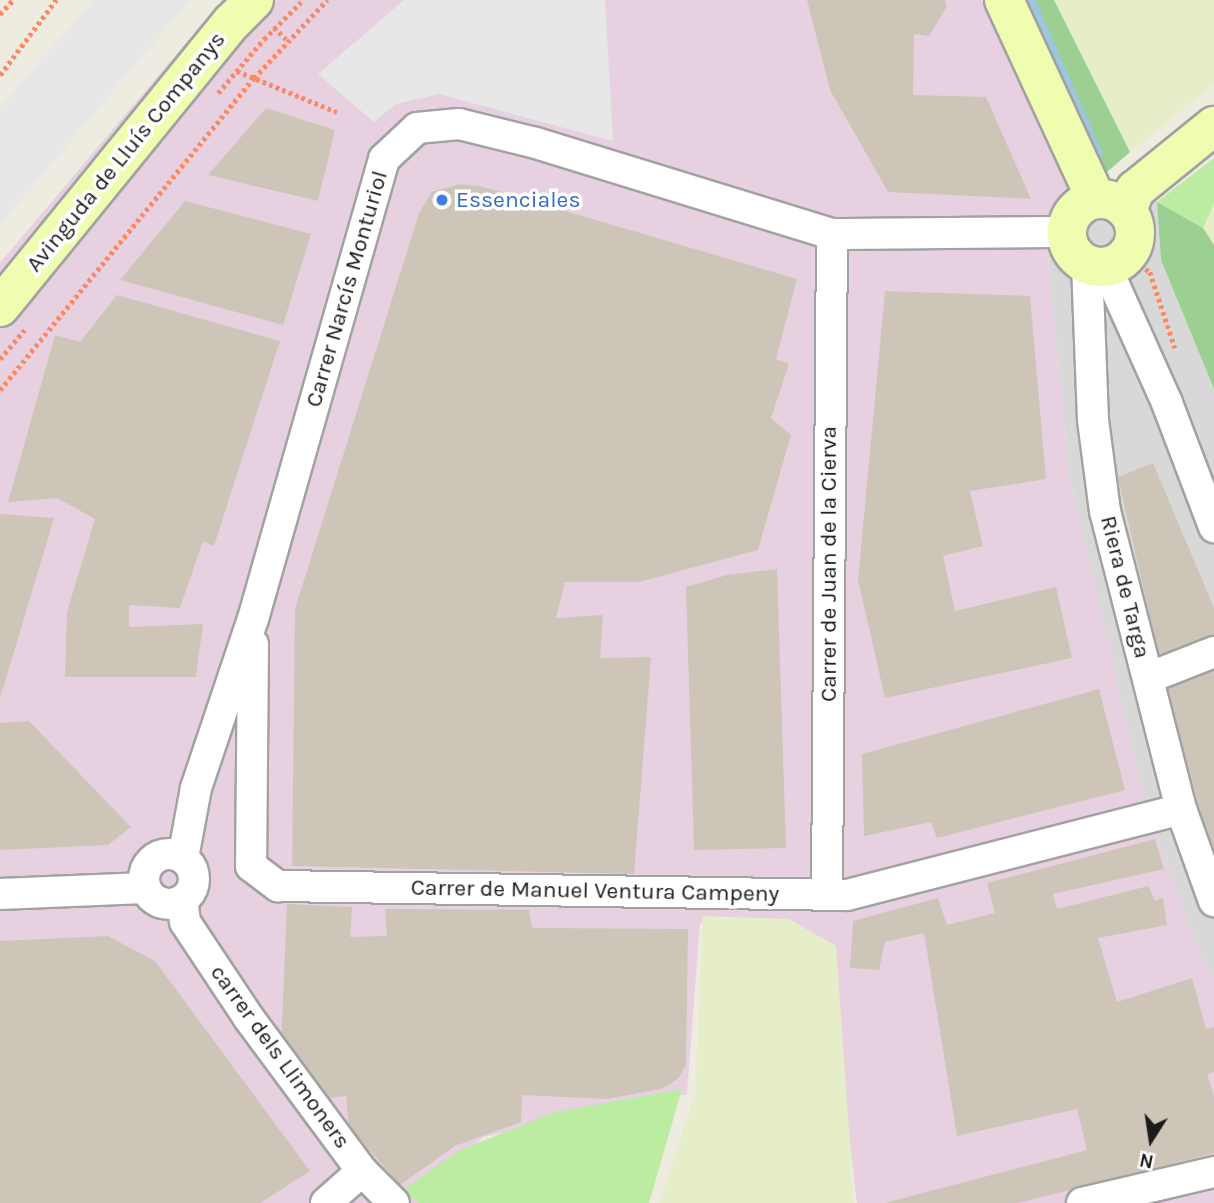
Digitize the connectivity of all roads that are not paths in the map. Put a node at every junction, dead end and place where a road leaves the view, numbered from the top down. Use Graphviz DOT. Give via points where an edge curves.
graph roads {
  1 [pos="254,0"];
  2 [pos="1004,0"];
  3 [pos="1214,126"];
  4 [pos="1112,205"];
  5 [pos="1066,232"];
  6 [pos="832,234"];
  7 [pos="1096,266"];
  8 [pos="0,307"];
  9 [pos="1214,527"];
  10 [pos="253,619"];
  11 [pos="1214,652"];
  12 [pos="1148,678"];
  13 [pos="1181,809"];
  14 [pos="183,859"];
  15 [pos="145,888"];
  16 [pos="0,894"];
  17 [pos="827,894"];
  18 [pos="182,900"];
  19 [pos="1214,901"];
  20 [pos="362,1171"];
  21 [pos="1214,1172"];
  22 [pos="326,1203"];
  23 [pos="394,1203"];
  24 [pos="1082,1203"];
  1 -- 8 [label="street, Avinguda de Lluís Companys"];
  2 -- 4 [label="street"];
  3 -- 4 [label="street"];
  4 -- 5 [label="street" via="1075,210"];
  4 -- 7 [label="street" via="1135,232 1134,244 1126,256"];
  5 -- 6 [label="street, Carrer Narcís Monturiol"];
  5 -- 7 [label="street" via="1070,248"];
  6 -- 10 [label="street, Carrer Narcís Monturiol" via="523,140 459,124 417,128 384,159"];
  6 -- 17 [label="street, Carrer de Juan de la Cierva"];
  7 -- 9 [label="street" via="1167,403"];
  7 -- 12 [label="street, Riera de Targa" via="1093,420 1104,498"];
  10 -- 14 [label="street, Carrer Narcís Monturiol" via="195,789"];
  10 -- 17 [label="street, Carrer de Manuel Ventura Campeny" via="251,866 278,887"];
  11 -- 12 [label="street"];
  12 -- 13 [label="street, Riera de Targa"];
  13 -- 17 [label="street, Carrer de Manuel Ventura Campeny" via="847,895"];
  13 -- 19 [label="street, Riera de Targa"];
  14 -- 15 [label="street" via="166,855 152,861 144,876"];
  14 -- 18 [label="street" via="194,878"];
  15 -- 16 [label="street"];
  15 -- 18 [label="street" via="165,904"];
  18 -- 20 [label="street, carrer dels Llimoners" via="186,922 241,1006"];
  20 -- 22 [label="street"];
  20 -- 23 [label="street, carrer dels Llimoners"];
  21 -- 24 [label="street"];
}
